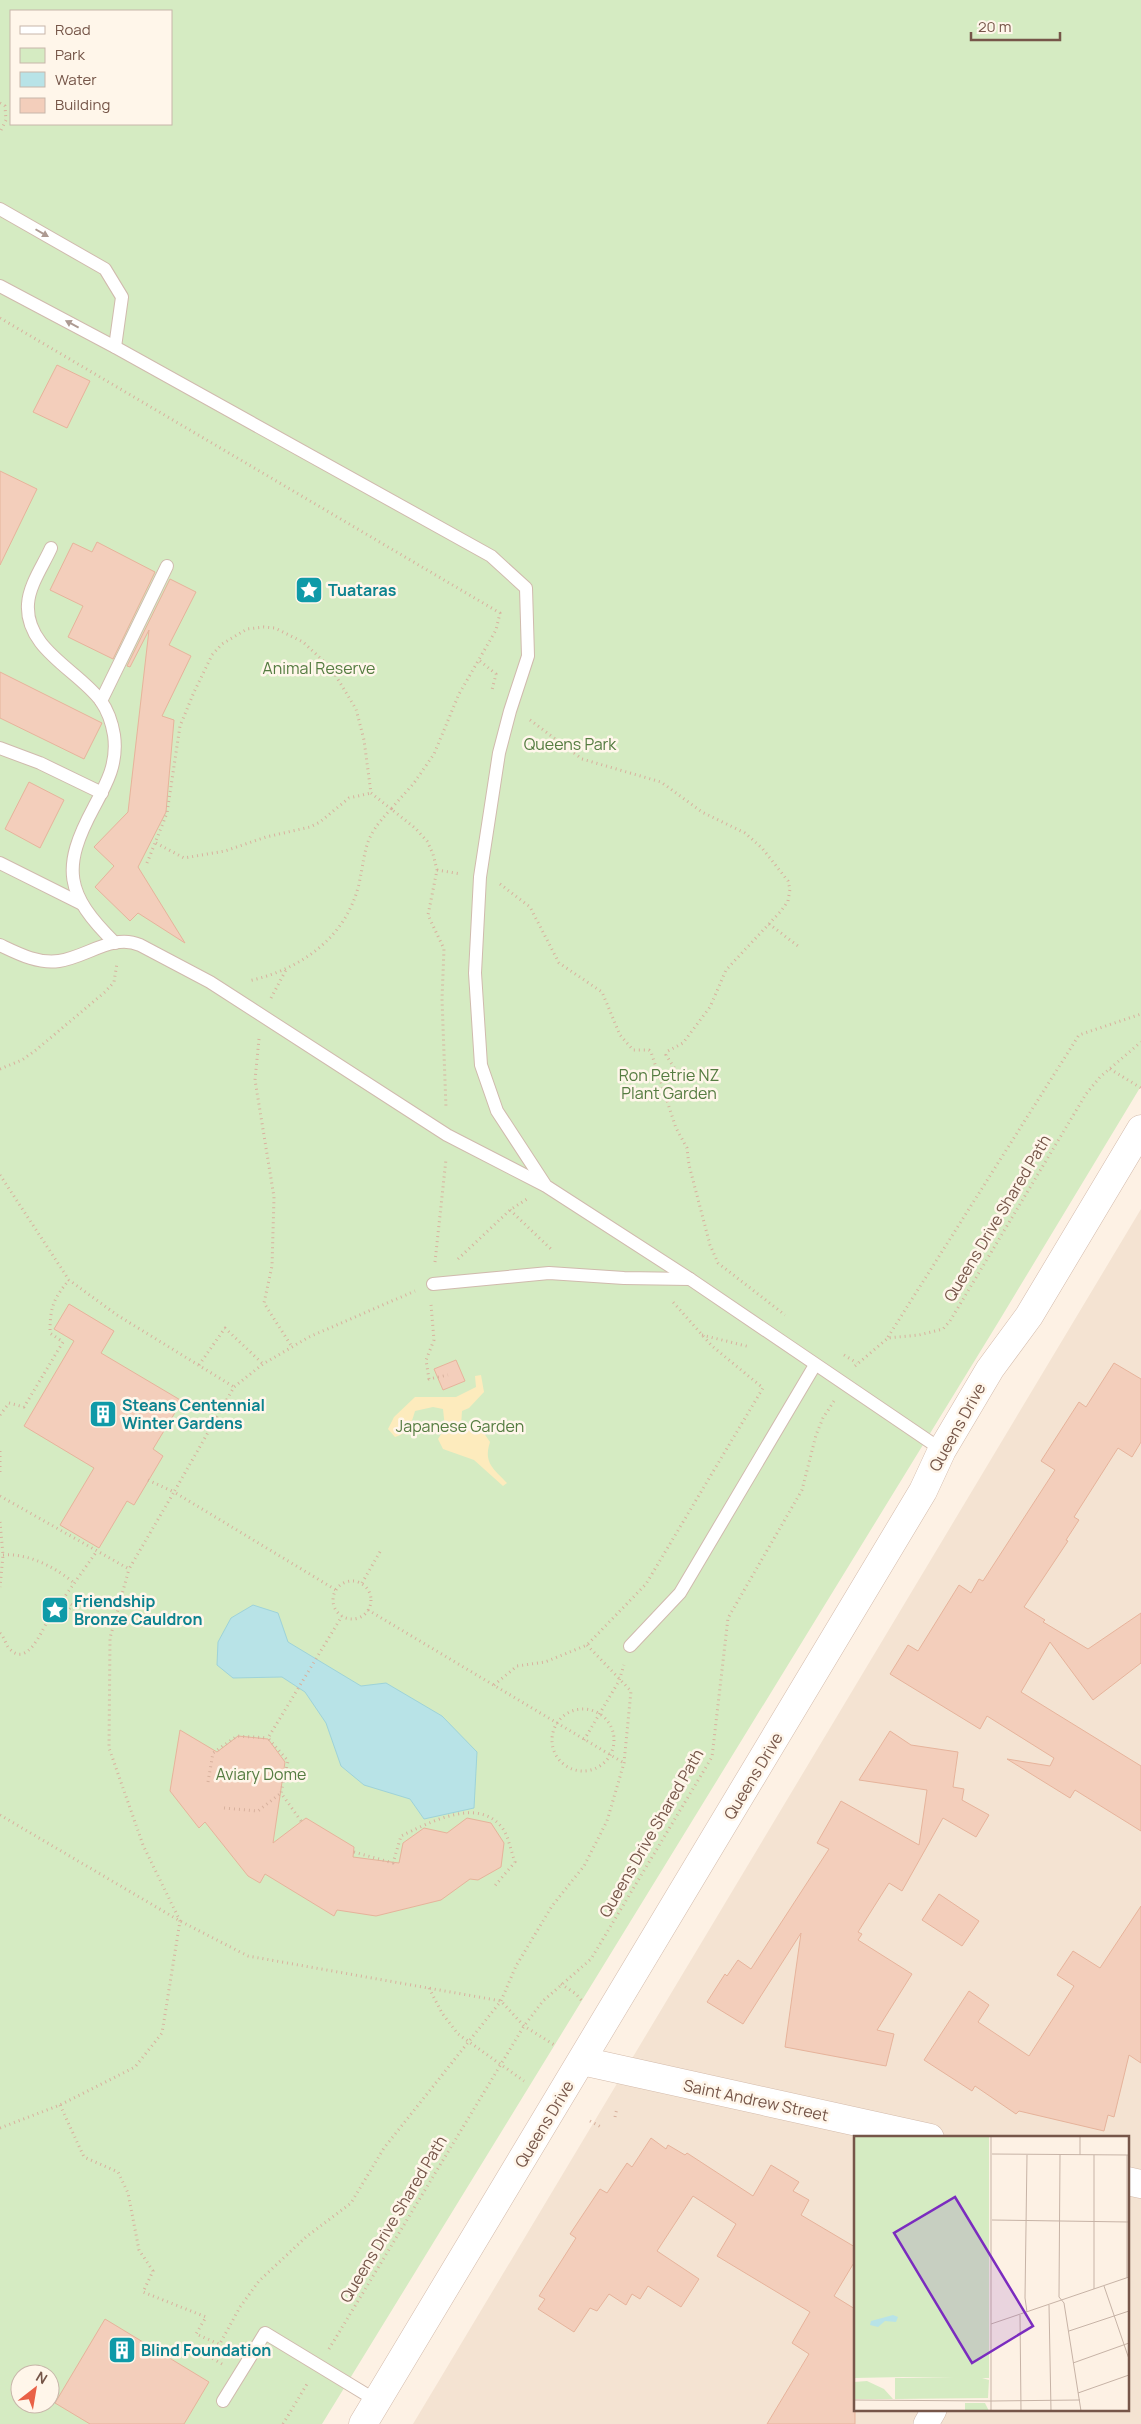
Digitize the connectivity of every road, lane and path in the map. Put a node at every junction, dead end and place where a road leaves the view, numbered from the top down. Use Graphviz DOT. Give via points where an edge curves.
graph roads {
  1 [pos="0,103"];
  2 [pos="0,132"];
  3 [pos="0,209"];
  4 [pos="0,286"];
  5 [pos="0,318"];
  6 [pos="115,347"];
  7 [pos="51,548"];
  8 [pos="167,566"];
  9 [pos="480,661"];
  10 [pos="101,701"];
  11 [pos="510,711"];
  12 [pos="0,748"];
  13 [pos="102,793"];
  14 [pos="371,793"];
  15 [pos="391,809"];
  16 [pos="156,843"];
  17 [pos="0,863"];
  18 [pos="147,863"];
  19 [pos="436,870"];
  20 [pos="480,877"];
  21 [pos="82,904"];
  22 [pos="770,924"];
  23 [pos="115,943"];
  24 [pos="0,945"];
  25 [pos="798,946"];
  26 [pos="287,968"];
  27 [pos="210,982"];
  28 [pos="1141,1014"];
  29 [pos="262,1016"];
  30 [pos="1141,1042"];
  31 [pos="0,1069"];
  32 [pos="1110,1069"];
  33 [pos="1141,1088"];
  34 [pos="666,1092"];
  35 [pos="1141,1129"];
  36 [pos="447,1135"];
  37 [pos="0,1175"];
  38 [pos="546,1186"];
  39 [pos="510,1210"];
  40 [pos="558,1256"];
  41 [pos="690,1279"];
  42 [pos="70,1280"];
  43 [pos="433,1284"];
  44 [pos="671,1300"];
  45 [pos="788,1317"];
  46 [pos="702,1335"];
  47 [pos="888,1338"];
  48 [pos="757,1346"];
  49 [pos="292,1347"];
  50 [pos="841,1353"];
  51 [pos="857,1363"];
  52 [pos="263,1364"];
  53 [pos="199,1365"];
  54 [pos="815,1365"];
  55 [pos="853,1370"];
  56 [pos="448,1375"];
  57 [pos="234,1388"];
  58 [pos="833,1402"];
  59 [pos="0,1414"];
  60 [pos="942,1450"];
  61 [pos="0,1451"];
  62 [pos="0,1475"];
  63 [pos="148,1480"];
  64 [pos="174,1492"];
  65 [pos="0,1496"];
  66 [pos="0,1522"];
  67 [pos="381,1550"];
  68 [pos="97,1552"];
  69 [pos="3,1554"];
  70 [pos="129,1569"];
  71 [pos="74,1583"];
  72 [pos="362,1583"];
  73 [pos="0,1587"];
  74 [pos="336,1590"];
  75 [pos="368,1610"];
  76 [pos="342,1616"];
  77 [pos="0,1633"];
  78 [pos="586,1645"];
  79 [pos="630,1646"];
  80 [pos="619,1681"];
  81 [pos="494,1685"];
  82 [pos="599,1714"];
  83 [pos="557,1723"];
  84 [pos="268,1738"];
  85 [pos="584,1740"];
  86 [pos="610,1755"];
  87 [pos="624,1763"];
  88 [pos="208,1782"];
  89 [pos="281,1793"];
  90 [pos="224,1808"];
  91 [pos="0,1815"];
  92 [pos="301,1821"];
  93 [pos="354,1852"];
  94 [pos="493,1888"];
  95 [pos="180,1921"];
  96 [pos="561,1984"];
  97 [pos="429,1988"];
  98 [pos="576,1994"];
  99 [pos="501,2001"];
  100 [pos="524,2026"];
  101 [pos="468,2043"];
  102 [pos="582,2061"];
  103 [pos="501,2066"];
  104 [pos="524,2081"];
  105 [pos="60,2106"];
  106 [pos="617,2108"];
  107 [pos="616,2117"];
  108 [pos="590,2121"];
  109 [pos="601,2127"];
  110 [pos="0,2128"];
  111 [pos="921,2136"];
  112 [pos="1128,2181"];
  113 [pos="1141,2184"];
  114 [pos="219,2344"];
  115 [pos="319,2365"];
  116 [pos="239,2374"];
  117 [pos="223,2401"];
  118 [pos="377,2401"];
  119 [pos="933,2412"];
  120 [pos="283,2424"];
  121 [pos="363,2424"];
  122 [pos="926,2424"];
  1 -- 2 [label="path" via="5,106 6,120"];
  3 -- 6 [label="lane, one-way" via="104,269 122,297"];
  6 -- 4 [label="lane, one-way"];
  5 -- 9 [label="path" via="500,613 496,630"];
  6 -- 11 [label="lane" via="490,556 526,588 528,656"];
  7 -- 10 [label="lane" via="28,603 30,621 50,653"];
  8 -- 10 [label="lane"];
  9 -- 11 [label="path" via="496,674 489,704"];
  9 -- 15 [label="path" via="459,694 434,754"];
  10 -- 13 [label="lane" via="111,720 115,742 113,767"];
  11 -- 20 [label="lane" via="499,753"];
  11 -- 22 [label="path" via="530,719 582,759 661,782 702,812 745,833 762,848 788,881 788,901"];
  12 -- 13 [label="lane"];
  13 -- 21 [label="lane" via="85,824 73,860 74,887"];
  14 -- 15 [label="path"];
  14 -- 16 [label="path" via="349,798 310,827 225,851 184,858"];
  14 -- 16 [label="path" via="358,717 330,668 303,642 275,628 248,629 222,644 212,655 194,692 180,726 168,813"];
  15 -- 19 [label="path" via="427,841"];
  15 -- 26 [label="path" via="366,844 359,883 341,922 316,952"];
  16 -- 18 [label="path"];
  17 -- 21 [label="lane"];
  19 -- 20 [label="path"];
  19 -- 36 [label="path" via="428,915 444,949 442,999"];
  20 -- 34 [label="path" via="503,885 530,907 559,963 602,992 627,1046 652,1052"];
  20 -- 38 [label="lane" via="475,972 482,1065 497,1111"];
  21 -- 23 [label="lane"];
  22 -- 25 [label="path"];
  22 -- 34 [label="path" via="726,970 710,1007 683,1043 668,1051 666,1055 674,1065 675,1073"];
  23 -- 24 [label="lane" via="58,961 22,956"];
  23 -- 27 [label="lane" via="128,940"];
  23 -- 31 [label="path" via="117,972 114,982 105,992 36,1050"];
  26 -- 27 [label="path" via="239,984"];
  26 -- 29 [label="path"];
  27 -- 29 [label="lane"];
  28 -- 47 [label="path" via="1079,1035"];
  29 -- 36 [label="lane"];
  29 -- 49 [label="path" via="255,1080 274,1197 272,1266 264,1303"];
  30 -- 32 [label="path, Queens Drive Shared Path"];
  32 -- 33 [label="path"];
  32 -- 47 [label="path, Queens Drive Shared Path" via="1086,1094 950,1321 942,1329 918,1336"];
  34 -- 45 [label="path" via="676,1128 687,1148 710,1245 718,1263"];
  35 -- 60 [label="main road, Queens Drive" via="1029,1316 990,1369"];
  36 -- 38 [label="lane"];
  36 -- 43 [label="path"];
  37 -- 42 [label="path"];
  38 -- 39 [label="path"];
  38 -- 41 [label="lane"];
  39 -- 40 [label="path"];
  39 -- 43 [label="path"];
  41 -- 43 [label="lane" via="549,1273"];
  41 -- 54 [label="lane"];
  42 -- 53 [label="path" via="117,1315"];
  42 -- 59 [label="path" via="56,1296 50,1313 50,1333 63,1342 24,1408 9,1403"];
  43 -- 49 [label="path"];
  43 -- 56 [label="path" via="430,1310 434,1340 426,1360 429,1379"];
  44 -- 46 [label="path"];
  46 -- 48 [label="path" via="729,1344"];
  46 -- 78 [label="path" via="763,1388 646,1584"];
  47 -- 51 [label="path"];
  49 -- 52 [label="path"];
  50 -- 51 [label="path"];
  51 -- 55 [label="path"];
  52 -- 53 [label="path" via="224,1328"];
  52 -- 57 [label="path"];
  53 -- 57 [label="path"];
  54 -- 60 [label="lane"];
  54 -- 79 [label="lane" via="680,1593"];
  57 -- 64 [label="path"];
  58 -- 96 [label="path, Queens Drive Shared Path" via="816,1435 802,1490 728,1618 712,1757 591,1959"];
  60 -- 102 [label="main road, Queens Drive" via="923,1491"];
  61 -- 62 [label="path"];
  63 -- 64 [label="path"];
  64 -- 70 [label="path"];
  64 -- 74 [label="path"];
  65 -- 68 [label="path"];
  66 -- 69 [label="path"];
  67 -- 72 [label="path"];
  68 -- 70 [label="path"];
  68 -- 71 [label="path"];
  69 -- 71 [label="path" via="16,1554 42,1563"];
  69 -- 73 [label="path"];
  70 -- 95 [label="path" via="110,1638 109,1748 143,1845"];
  71 -- 77 [label="path" via="63,1599 72,1605 60,1622 50,1616 39,1638 25,1653 17,1653 8,1646"];
  72 -- 74 [label="path" via="352,1580"];
  72 -- 75 [label="path" via="369,1591 371,1602"];
  74 -- 76 [label="path" via="333,1598 335,1607"];
  75 -- 76 [label="path" via="352,1619"];
  75 -- 81 [label="path"];
  76 -- 84 [label="path"];
  78 -- 80 [label="path"];
  78 -- 81 [label="path" via="545,1662 517,1666"];
  79 -- 80 [label="path"];
  80 -- 82 [label="path"];
  80 -- 87 [label="path" via="631,1691"];
  81 -- 83 [label="path"];
  82 -- 83 [label="path" via="581,1709"];
  82 -- 85 [label="path"];
  82 -- 86 [label="path" via="607,1720 614,1737"];
  83 -- 85 [label="path"];
  83 -- 86 [label="path" via="552,1742 560,1760 567,1766 576,1770 596,1768"];
  84 -- 88 [label="path" via="236,1736 213,1753"];
  84 -- 89 [label="path" via="288,1761"];
  85 -- 86 [label="path"];
  86 -- 87 [label="path"];
  87 -- 99 [label="path" via="607,1821 584,1866 552,1906 516,1966"];
  89 -- 90 [label="path" via="258,1812"];
  89 -- 92 [label="path"];
  91 -- 95 [label="path"];
  93 -- 94 [label="path" via="393,1863 401,1836 435,1820 458,1814 485,1815 503,1829 514,1862"];
  95 -- 97 [label="path" via="248,1956"];
  95 -- 105 [label="path" via="162,2033 135,2067"];
  96 -- 98 [label="path"];
  96 -- 100 [label="path, Queens Drive Shared Path"];
  97 -- 99 [label="path"];
  97 -- 101 [label="path" via="442,2014"];
  99 -- 100 [label="path"];
  99 -- 101 [label="path"];
  100 -- 102 [label="path"];
  100 -- 103 [label="path, Queens Drive Shared Path"];
  101 -- 103 [label="path"];
  101 -- 114 [label="path" via="384,2148 351,2203 306,2237 259,2281"];
  102 -- 111 [label="main road, Saint Andrew Street"];
  102 -- 118 [label="main road, Queens Drive"];
  103 -- 104 [label="path"];
  103 -- 115 [label="path, Queens Drive Shared Path"];
  105 -- 110 [label="path"];
  105 -- 114 [label="path" via="84,2157 118,2172 122,2179 128,2193 139,2250 153,2271 143,2292 206,2316 196,2334"];
  106 -- 107 [label="path"];
  108 -- 109 [label="path"];
  112 -- 113 [label="main road"];
  114 -- 116 [label="path" via="212,2358"];
  115 -- 116 [label="lane" via="265,2333"];
  115 -- 118 [label="lane"];
  115 -- 120 [label="path, Queens Drive Shared Path"];
  116 -- 117 [label="lane"];
  118 -- 121 [label="main road, Queens Drive"];
  119 -- 122 [label="street"];
}
